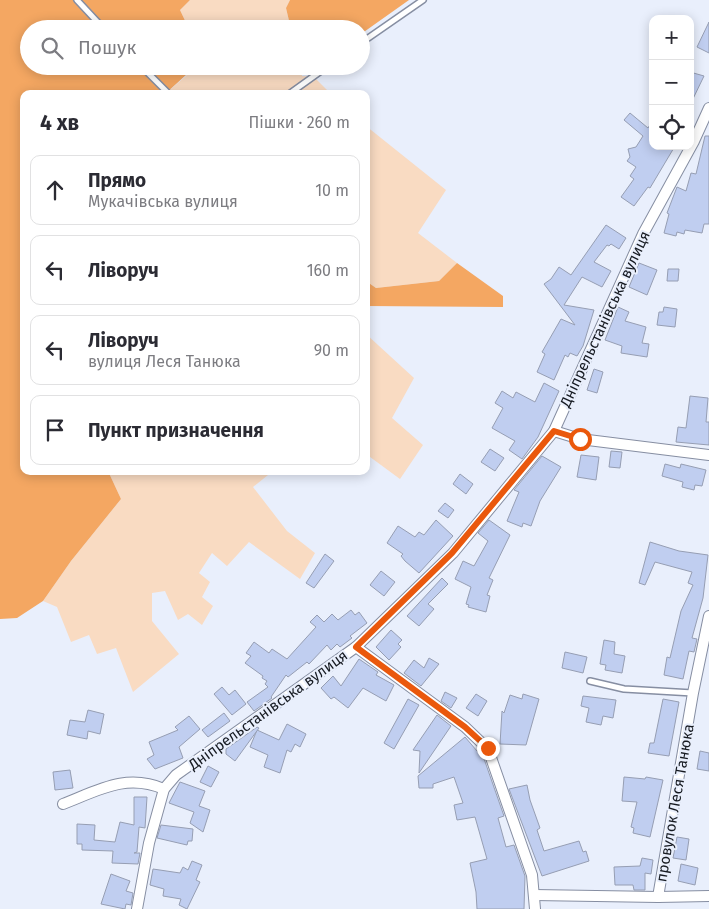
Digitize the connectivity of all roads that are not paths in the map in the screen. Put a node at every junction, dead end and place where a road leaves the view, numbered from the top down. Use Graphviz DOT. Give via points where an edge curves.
graph roads {
  1 [pos="76,0"];
  2 [pos="423,0"];
  3 [pos="95,20"];
  4 [pos="370,37"];
  5 [pos="150,75"];
  6 [pos="315,75"];
  7 [pos="165,90"];
  8 [pos="295,90"];
  9 [pos="709,108"];
  10 [pos="554,431"];
  11 [pos="709,455"];
  12 [pos="709,616"];
  13 [pos="356,647"];
  14 [pos="590,681"];
  15 [pos="693,693"];
  16 [pos="164,789"];
  17 [pos="63,804"];
  18 [pos="534,895"];
  19 [pos="709,896"];
  20 [pos="658,897"];
  21 [pos="137,909"];
  22 [pos="535,909"];
  1 -- 3 [label="lane"];
  2 -- 4 [label="lane"];
  5 -- 7 [label="lane"];
  6 -- 8 [label="lane"];
  9 -- 10 [label="street, Дніпрельстанівська вулиця" via="643,234"];
  10 -- 11 [label="street" via="580,439"];
  10 -- 13 [label="street, Дніпрельстанівська вулиця" via="452,553"];
  12 -- 15 [label="street, провулок Леся Танюка"];
  13 -- 16 [label="street, Дніпрельстанівська вулиця" via="176,775"];
  13 -- 18 [label="street" via="465,727 488,748 532,875"];
  14 -- 15 [label="lane" via="624,689"];
  15 -- 20 [label="street, провулок Леся Танюка"];
  16 -- 17 [label="street" via="148,782 128,781"];
  16 -- 21 [label="street, Дніпрельстанівська вулиця"];
  18 -- 20 [label="street, провулок Леся Танюка"];
  18 -- 22 [label="street"];
  19 -- 20 [label="street"];
}
